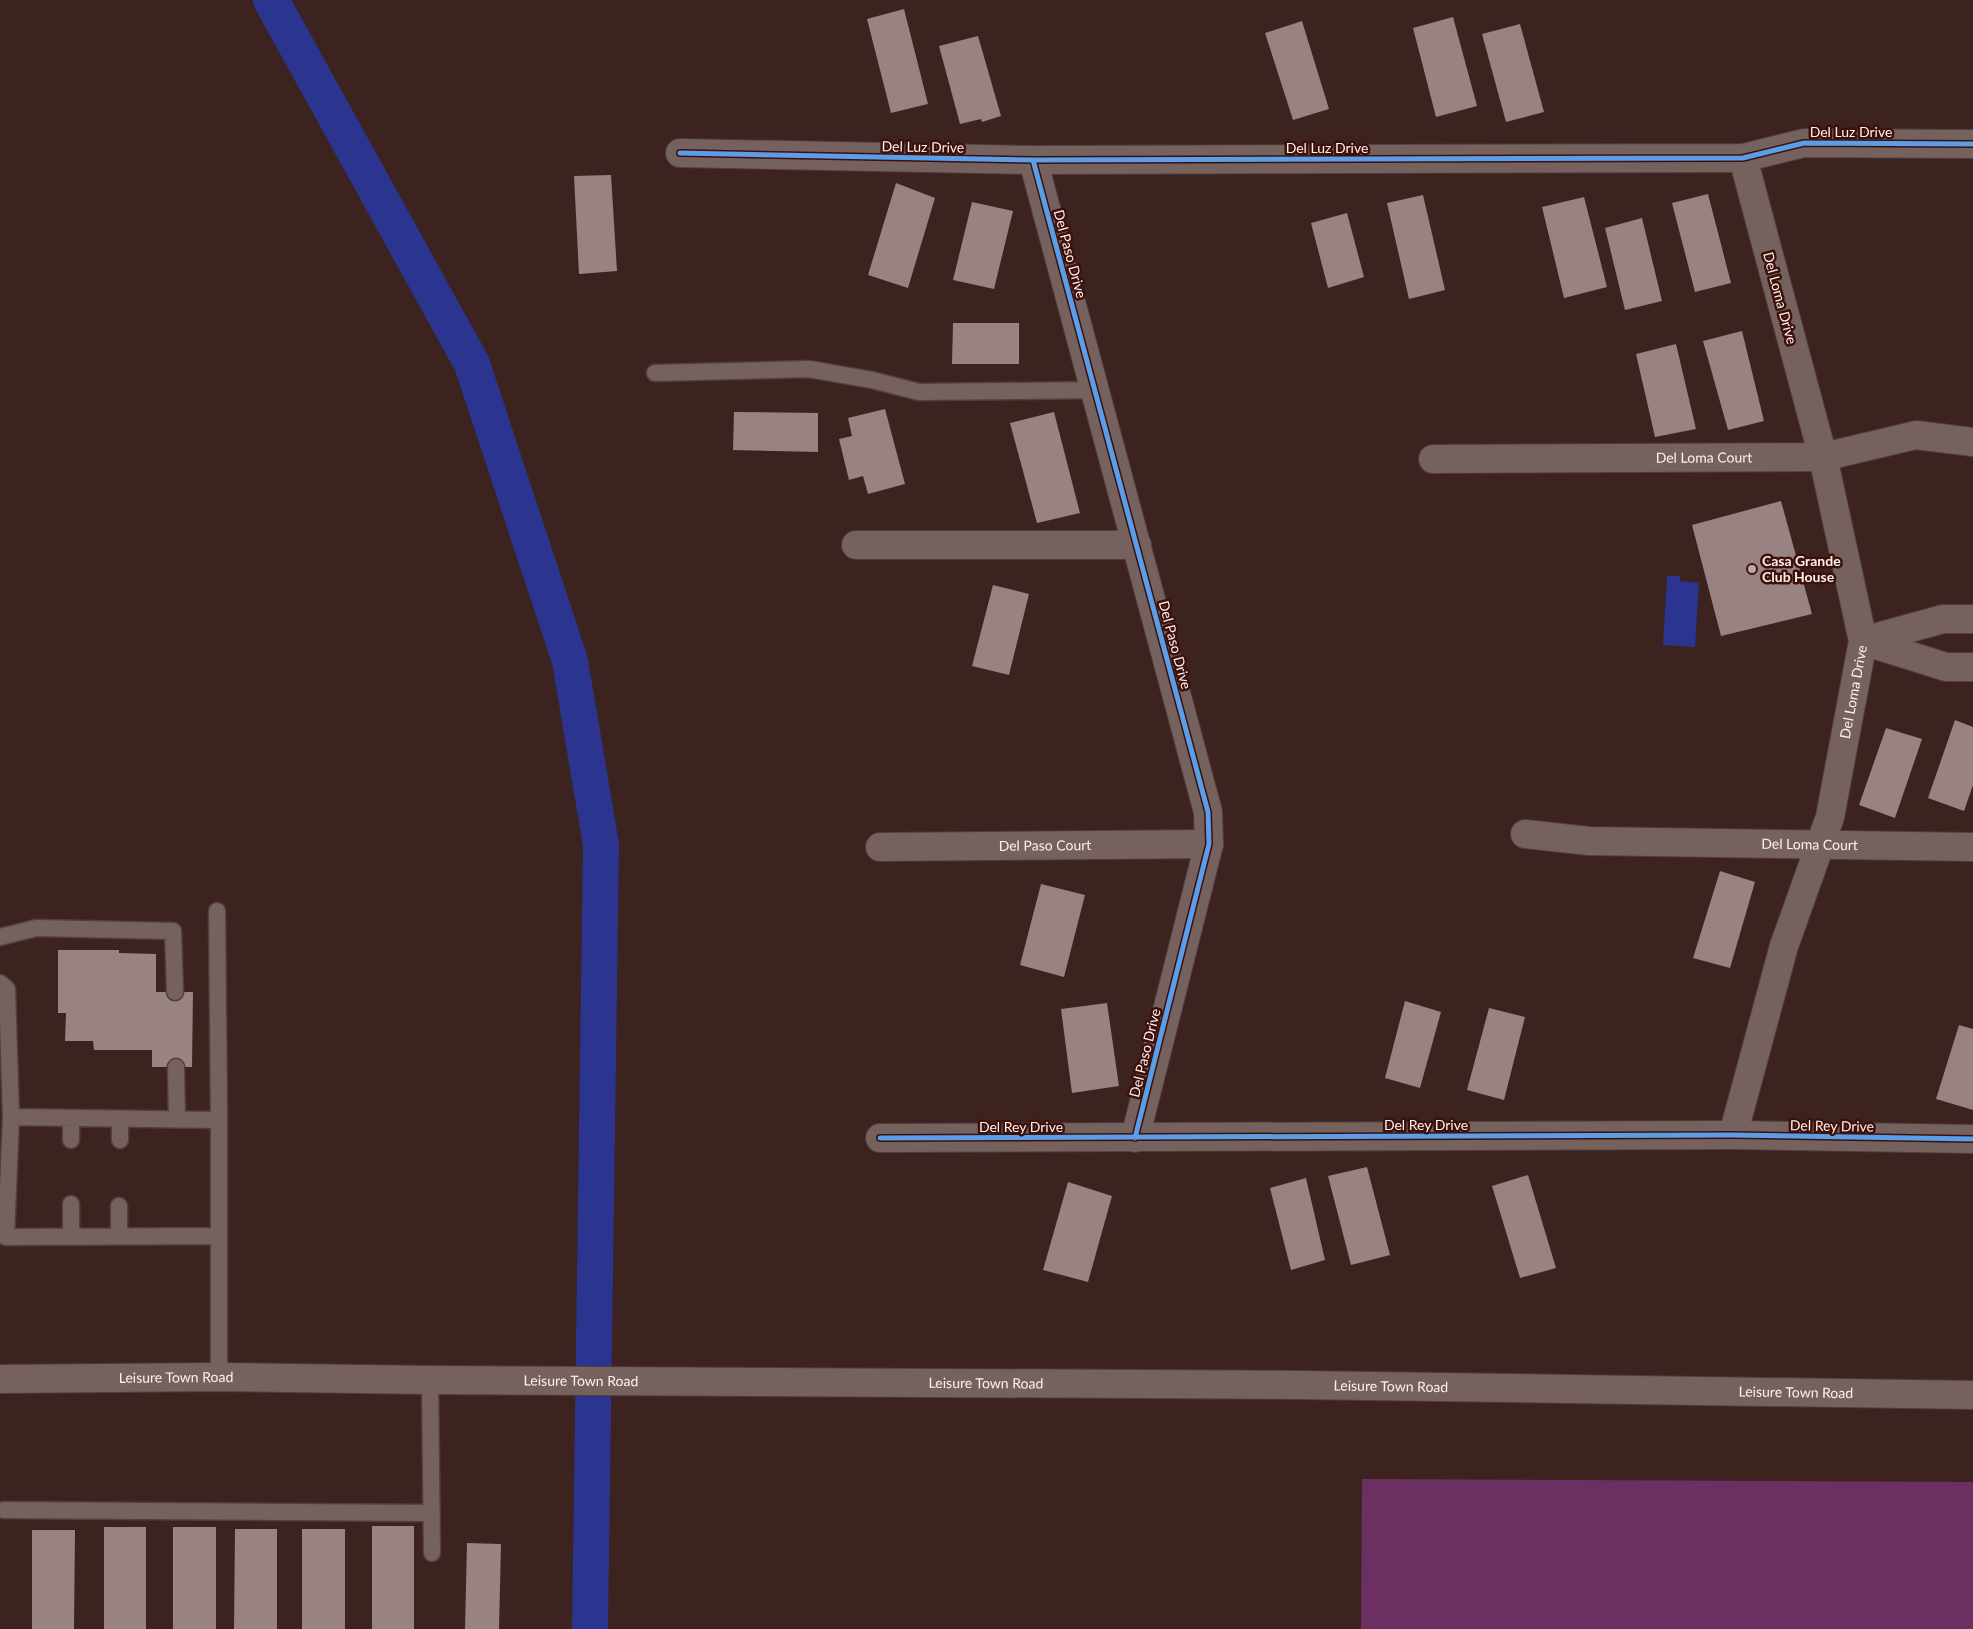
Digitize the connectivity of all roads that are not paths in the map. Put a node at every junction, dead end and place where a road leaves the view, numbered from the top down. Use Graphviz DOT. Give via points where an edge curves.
graph roads {
  1 [pos="1973,144"];
  2 [pos="680,153"];
  3 [pos="1743,158"];
  4 [pos="1033,160"];
  5 [pos="655,373"];
  6 [pos="1095,390"];
  7 [pos="1973,442"];
  8 [pos="1823,457"];
  9 [pos="1433,459"];
  10 [pos="856,545"];
  11 [pos="1137,545"];
  12 [pos="1973,619"];
  13 [pos="1863,641"];
  14 [pos="1973,667"];
  15 [pos="1525,834"];
  16 [pos="1209,844"];
  17 [pos="1820,844"];
  18 [pos="880,847"];
  19 [pos="1973,847"];
  20 [pos="217,912"];
  21 [pos="0,937"];
  22 [pos="0,983"];
  23 [pos="175,992"];
  24 [pos="176,1067"];
  25 [pos="11,1117"];
  26 [pos="71,1118"];
  27 [pos="120,1119"];
  28 [pos="177,1120"];
  29 [pos="219,1120"];
  30 [pos="1733,1136"];
  31 [pos="880,1138"];
  32 [pos="1135,1138"];
  33 [pos="1973,1139"];
  34 [pos="71,1140"];
  35 [pos="120,1140"];
  36 [pos="70,1204"];
  37 [pos="119,1206"];
  38 [pos="119,1236"];
  39 [pos="218,1236"];
  40 [pos="71,1237"];
  41 [pos="219,1377"];
  42 [pos="0,1379"];
  43 [pos="430,1380"];
  44 [pos="1973,1394"];
  45 [pos="4,1510"];
  46 [pos="432,1513"];
  47 [pos="432,1553"];
  1 -- 3 [label="street, Del Luz Drive" via="1804,143"];
  2 -- 4 [label="street, Del Luz Drive"];
  3 -- 4 [label="street, Del Luz Drive"];
  3 -- 8 [label="street, Del Loma Drive"];
  4 -- 6 [label="street, Del Paso Drive"];
  5 -- 6 [label="lane" via="809,368 918,392"];
  6 -- 11 [label="street, Del Paso Drive"];
  7 -- 8 [label="street, Del Loma Court" via="1916,435"];
  8 -- 9 [label="street, Del Loma Court"];
  8 -- 13 [label="street, Del Loma Drive"];
  10 -- 11 [label="street"];
  11 -- 16 [label="street, Del Paso Drive" via="1208,812"];
  12 -- 13 [label="street" via="1943,618"];
  13 -- 14 [label="street" via="1946,667"];
  13 -- 17 [label="street, Del Loma Drive" via="1830,818"];
  15 -- 17 [label="street, Del Loma Court" via="1589,841"];
  16 -- 18 [label="street, Del Paso Court"];
  16 -- 32 [label="street, Del Paso Drive"];
  17 -- 19 [label="street, Del Loma Court"];
  17 -- 30 [label="street, Del Loma Drive" via="1784,946"];
  20 -- 29 [label="lane"];
  21 -- 23 [label="lane" via="36,928 173,931"];
  22 -- 25 [label="lane" via="7,989"];
  24 -- 28 [label="lane"];
  25 -- 26 [label="lane"];
  25 -- 40 [label="lane" via="6,1237"];
  26 -- 27 [label="lane"];
  26 -- 34 [label="lane"];
  27 -- 28 [label="lane"];
  27 -- 35 [label="lane"];
  28 -- 29 [label="lane"];
  29 -- 39 [label="lane"];
  30 -- 32 [label="street, Del Rey Drive"];
  30 -- 33 [label="street, Del Rey Drive"];
  31 -- 32 [label="street, Del Rey Drive"];
  36 -- 40 [label="lane"];
  37 -- 38 [label="lane"];
  38 -- 39 [label="lane"];
  38 -- 40 [label="lane"];
  39 -- 41 [label="lane"];
  41 -- 42 [label="street, Leisure Town Road"];
  41 -- 43 [label="street, Leisure Town Road"];
  43 -- 44 [label="street, Leisure Town Road" via="1289,1384"];
  43 -- 46 [label="lane"];
  45 -- 46 [label="lane"];
  46 -- 47 [label="lane"];
}
